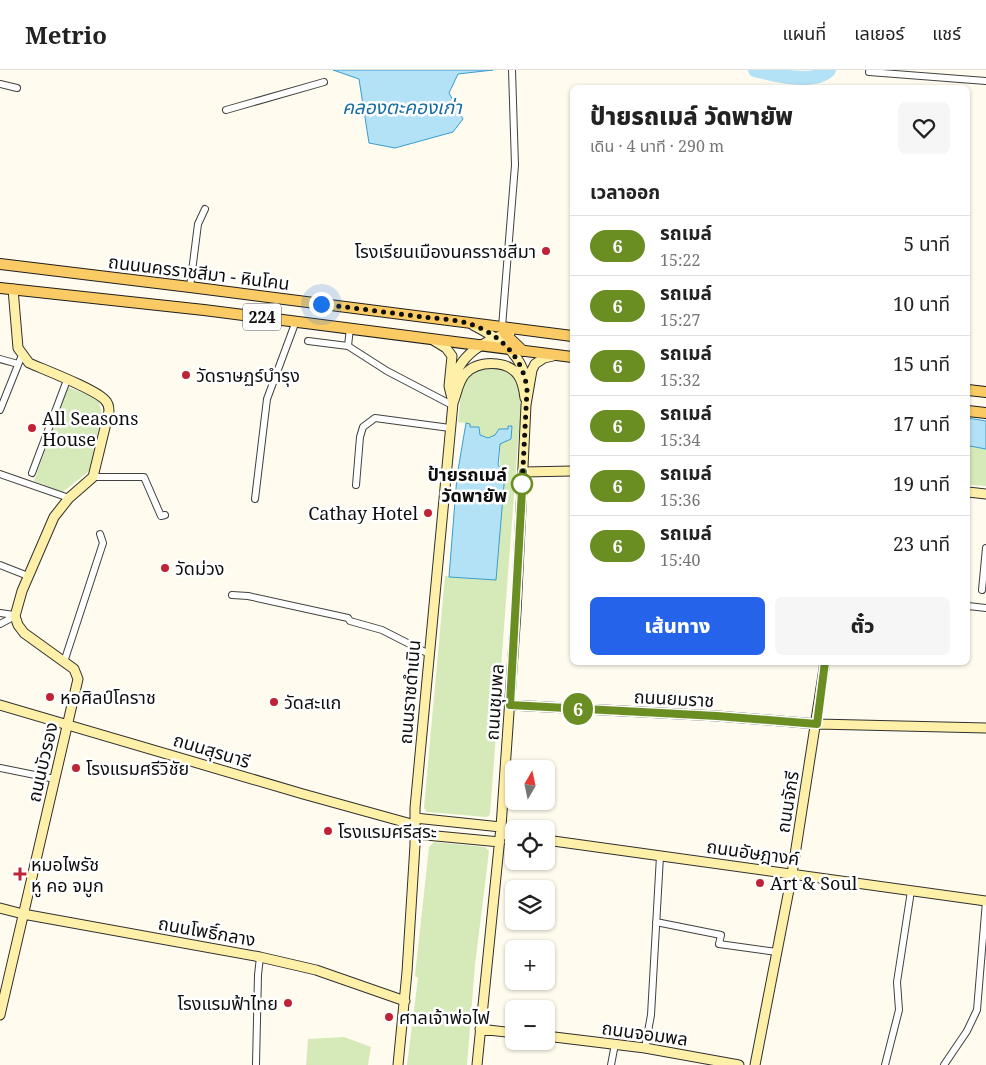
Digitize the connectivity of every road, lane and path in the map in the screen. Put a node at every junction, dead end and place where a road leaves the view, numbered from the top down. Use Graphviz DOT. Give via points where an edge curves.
graph roads {
  1 [pos="512,70"];
  2 [pos="869,72"];
  3 [pos="901,72"];
  4 [pos="986,81"];
  5 [pos="324,82"];
  6 [pos="0,84"];
  7 [pos="17,88"];
  8 [pos="226,110"];
  9 [pos="205,209"];
  10 [pos="0,264"];
  11 [pos="190,287"];
  12 [pos="0,288"];
  13 [pos="13,289"];
  14 [pos="296,321"];
  15 [pos="470,323"];
  16 [pos="350,328"];
  17 [pos="525,330"];
  18 [pos="501,333"];
  19 [pos="570,336"];
  20 [pos="426,338"];
  21 [pos="308,341"];
  22 [pos="467,342"];
  23 [pos="483,344"];
  24 [pos="348,346"];
  25 [pos="509,348"];
  26 [pos="523,350"];
  27 [pos="556,355"];
  28 [pos="570,357"];
  29 [pos="0,359"];
  30 [pos="20,360"];
  31 [pos="67,380"];
  32 [pos="970,390"];
  33 [pos="986,392"];
  34 [pos="452,404"];
  35 [pos="526,405"];
  36 [pos="0,410"];
  37 [pos="970,411"];
  38 [pos="986,413"];
  39 [pos="450,428"];
  40 [pos="570,471"];
  41 [pos="32,472"];
  42 [pos="523,472"];
  43 [pos="0,474"];
  44 [pos="93,477"];
  45 [pos="356,485"];
  46 [pos="970,492"];
  47 [pos="986,494"];
  48 [pos="68,498"];
  49 [pos="255,499"];
  50 [pos="165,515"];
  51 [pos="100,534"];
  52 [pos="986,548"];
  53 [pos="0,565"];
  54 [pos="28,576"];
  55 [pos="982,590"];
  56 [pos="232,594"];
  57 [pos="970,606"];
  58 [pos="986,608"];
  59 [pos="0,613"];
  60 [pos="15,616"];
  61 [pos="0,624"];
  62 [pos="429,654"];
  63 [pos="64,662"];
  64 [pos="825,665"];
  65 [pos="0,704"];
  66 [pos="510,705"];
  67 [pos="68,724"];
  68 [pos="817,724"];
  69 [pos="986,728"];
  70 [pos="0,768"];
  71 [pos="55,779"];
  72 [pos="415,826"];
  73 [pos="501,834"];
  74 [pos="505,835"];
  75 [pos="555,841"];
  76 [pos="660,856"];
  77 [pos="792,874"];
  78 [pos="911,891"];
  79 [pos="986,901"];
  80 [pos="0,908"];
  81 [pos="23,914"];
  82 [pos="656,922"];
  83 [pos="777,952"];
  84 [pos="260,957"];
  85 [pos="405,1001"];
  86 [pos="0,1015"];
  87 [pos="480,1029"];
  88 [pos="505,1032"];
  89 [pos="555,1037"];
  90 [pos="614,1044"];
  91 [pos="645,1048"];
  92 [pos="256,1064"];
  93 [pos="398,1065"];
  94 [pos="477,1065"];
  95 [pos="611,1065"];
  96 [pos="739,1065"];
  97 [pos="755,1065"];
  98 [pos="885,1065"];
  99 [pos="944,1065"];
  1 -- 18 [label="street" via="515,165"];
  2 -- 3 [label="street"];
  3 -- 4 [label="street"];
  5 -- 8 [label="street"];
  6 -- 7 [label="street"];
  9 -- 11 [label="street" via="198,224"];
  10 -- 11 [label="main road, ถนนนครราชสีมา - หินโคน / 224"];
  11 -- 15 [label="main road, ถนนนครราชสีมา - หินโคน / 224"];
  12 -- 13 [label="main road, ถนนนครราชสีมา - หินโคน / 224"];
  13 -- 14 [label="main road, ถนนนครราชสีมา - หินโคน / 224"];
  13 -- 30 [label="main road"];
  14 -- 16 [label="main road, ถนนนครราชสีมา - หินโคน / 224"];
  14 -- 49 [label="street" via="267,399"];
  15 -- 18 [label="main road, ถนนนครราชสีมา - หินโคน / 224"];
  15 -- 22 [label="main road"];
  16 -- 20 [label="main road, ถนนนครราชสีมา - หินโคน / 224"];
  16 -- 24 [label="street"];
  17 -- 18 [label="main road, ถนนนครราชสีมา - หินโคน / 224"];
  17 -- 19 [label="main road, ถนนนครราชสีมา - หินโคน / 224"];
  17 -- 26 [label="main road"];
  18 -- 23 [label="main road"];
  18 -- 25 [label="main road"];
  18 -- 26 [label="main road"];
  20 -- 22 [label="main road, ถนนนครราชสีมา - หินโคน / 224"];
  20 -- 34 [label="main road, ถนนราชดำเนิน" via="439,343 452,356 449,386"];
  21 -- 24 [label="street"];
  22 -- 23 [label="main road, ถนนนครราชสีมา - หินโคน / 224"];
  23 -- 25 [label="main road, ถนนนครราชสีมา - หินโคน / 224"];
  23 -- 34 [label="main road" via="464,359 457,370"];
  24 -- 34 [label="street" via="387,371"];
  25 -- 26 [label="main road, ถนนนครราชสีมา - หินโคน / 224"];
  25 -- 35 [label="main road" via="525,374"];
  26 -- 27 [label="main road, ถนนนครราชสีมา - หินโคน / 224"];
  27 -- 28 [label="main road, ถนนนครราชสีมา - หินโคน / 224"];
  27 -- 35 [label="main road, ถนนชุมพล" via="535,364"];
  29 -- 30 [label="street"];
  30 -- 31 [label="main road"];
  30 -- 36 [label="street"];
  31 -- 41 [label="street"];
  31 -- 44 [label="main road" via="94,392 109,406"];
  32 -- 33 [label="main road"];
  34 -- 35 [label="main road" via="464,376 476,367 489,364 503,366 518,374"];
  34 -- 39 [label="main road, ถนนราชดำเนิน"];
  35 -- 42 [label="main road, ถนนชุมพล"];
  37 -- 38 [label="main road"];
  39 -- 45 [label="street" via="375,418 363,427 360,437"];
  39 -- 62 [label="main road, ถนนราชดำเนิน"];
  40 -- 42 [label="main road"];
  42 -- 66 [label="main road, ถนนชุมพล"];
  43 -- 48 [label="street"];
  44 -- 48 [label="main road"];
  44 -- 50 [label="street" via="144,477 161,516"];
  46 -- 47 [label="main road"];
  48 -- 54 [label="main road" via="54,517"];
  51 -- 63 [label="street" via="103,543"];
  52 -- 55 [label="street"];
  53 -- 54 [label="street"];
  54 -- 60 [label="main road"];
  56 -- 62 [label="street" via="348,618 382,630"];
  57 -- 58 [label="street"];
  59 -- 60 [label="street"];
  60 -- 61 [label="street"];
  60 -- 63 [label="main road, ถนนบัวรอง" via="24,633"];
  62 -- 72 [label="main road, ถนนราชดำเนิน"];
  63 -- 67 [label="main road, ถนนบัวรอง" via="74,669 78,679"];
  64 -- 68 [label="main road, ถนนจักรี"];
  65 -- 67 [label="main road, ถนนสุรนารี"];
  66 -- 68 [label="main road, ถนนยมราช"];
  66 -- 73 [label="main road, ถนนชุมพล"];
  67 -- 71 [label="main road, ถนนบัวรอง"];
  67 -- 72 [label="main road, ถนนสุรนารี"];
  68 -- 69 [label="main road, ถนนยมราช"];
  68 -- 77 [label="main road, ถนนจักรี"];
  70 -- 71 [label="street"];
  71 -- 81 [label="main road, ถนนบัวรอง"];
  72 -- 73 [label="main road"];
  72 -- 73 [label="main road"];
  72 -- 85 [label="main road, ถนนราชดำเนิน"];
  73 -- 74 [label="main road"];
  73 -- 87 [label="main road, ถนนชุมพล"];
  75 -- 76 [label="main road, ถนนอัษฎางค์"];
  76 -- 77 [label="main road, ถนนอัษฎางค์"];
  76 -- 82 [label="street"];
  77 -- 78 [label="main road, ถนนอัษฎางค์"];
  77 -- 83 [label="main road, ถนนจักรี"];
  78 -- 79 [label="main road, ถนนอัษฎางค์"];
  78 -- 98 [label="street" via="897,982 899,1010"];
  79 -- 99 [label="street" via="977,1010"];
  80 -- 81 [label="main road, ถนนโพธิ์กลาง"];
  81 -- 84 [label="main road, ถนนโพธิ์กลาง"];
  81 -- 86 [label="main road, ถนนบัวรอง"];
  82 -- 83 [label="street" via="721,935 719,944"];
  82 -- 91 [label="street"];
  83 -- 97 [label="main road, ถนนจักรี"];
  84 -- 85 [label="main road, ถนนโพธิ์กลาง" via="316,970"];
  84 -- 92 [label="street"];
  85 -- 93 [label="main road, ถนนราชดำเนิน"];
  87 -- 88 [label="main road"];
  87 -- 94 [label="main road, ถนนชุมพล"];
  89 -- 90 [label="main road, ถนนจอมพล"];
  90 -- 91 [label="main road, ถนนจอมพล"];
  90 -- 95 [label="street"];
  91 -- 96 [label="main road, ถนนจอมพล"];
}
